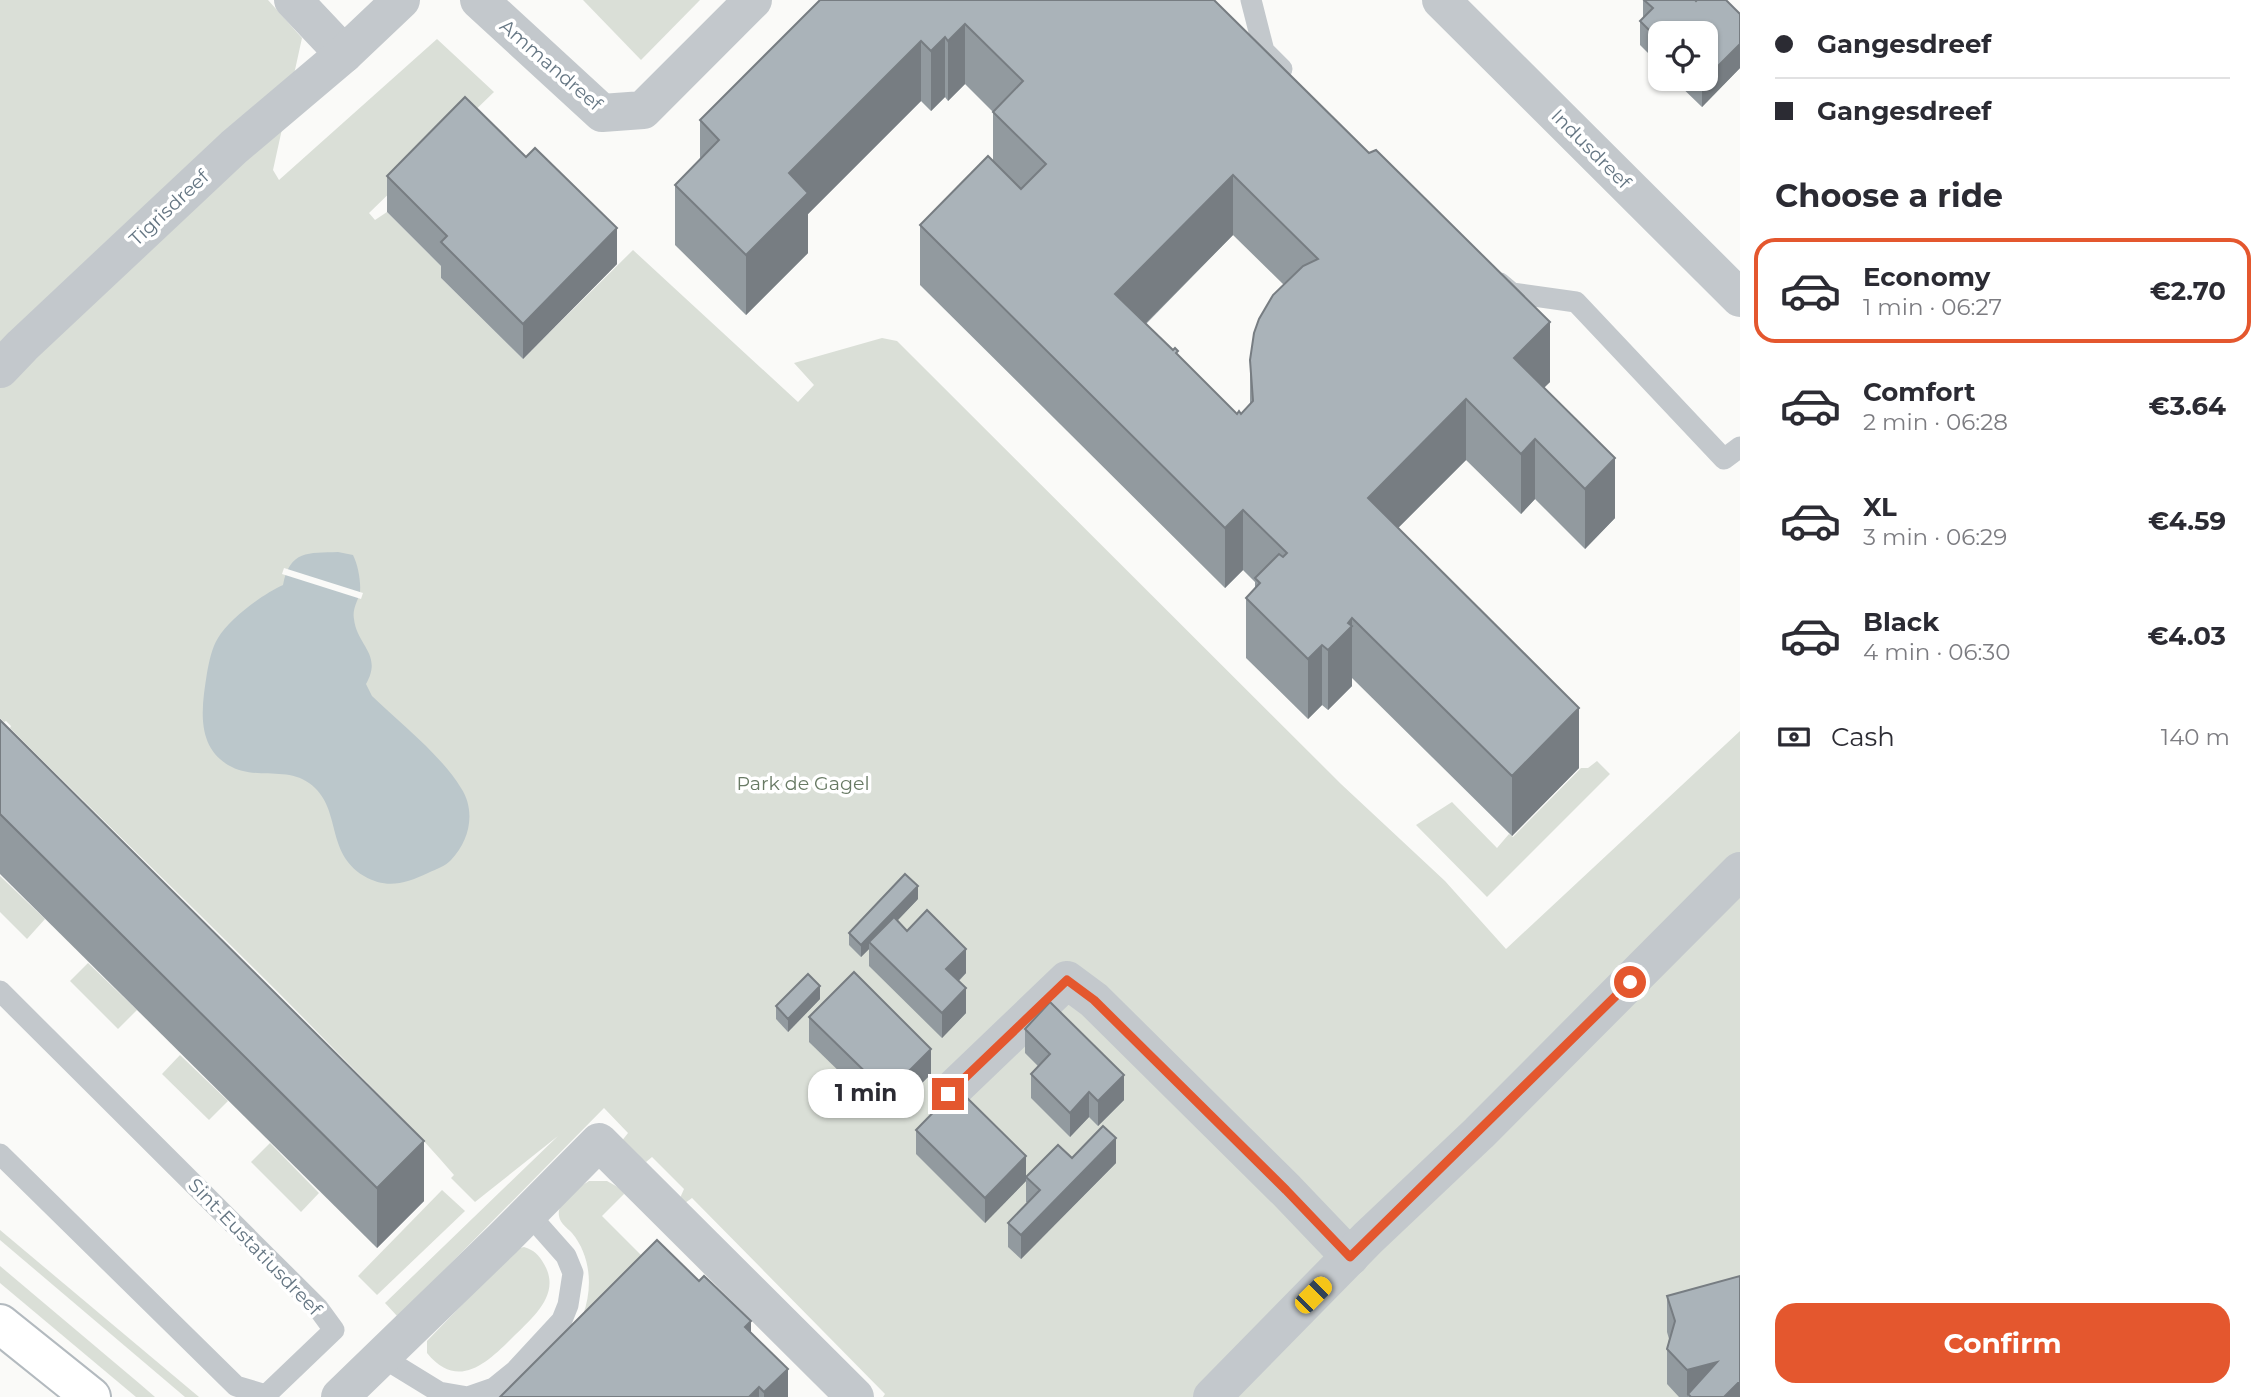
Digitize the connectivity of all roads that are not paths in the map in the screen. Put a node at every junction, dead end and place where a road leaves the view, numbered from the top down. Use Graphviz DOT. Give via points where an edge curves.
graph roads {
  1 [pos="293,0"];
  2 [pos="401,0"];
  3 [pos="478,0"];
  4 [pos="753,0"];
  5 [pos="1251,0"];
  6 [pos="1441,0"];
  7 [pos="344,54"];
  8 [pos="1293,80"];
  9 [pos="1484,268"];
  10 [pos="1740,298"];
  11 [pos="0,369"];
  12 [pos="1740,447"];
  13 [pos="1740,871"];
  14 [pos="0,991"];
  15 [pos="948,1094"];
  16 [pos="0,1154"];
  17 [pos="527,1212"];
  18 [pos="1350,1257"];
  19 [pos="0,1324"];
  20 [pos="382,1357"];
  21 [pos="91,1397"];
  22 [pos="340,1397"];
  23 [pos="855,1397"];
  24 [pos="1212,1397"];
  1 -- 7 [label="street"];
  2 -- 7 [label="street, Tigrisdreef"];
  3 -- 4 [label="street, Ammandreef" via="602,113 643,110"];
  5 -- 8 [label="lane" via="1264,51"];
  6 -- 10 [label="street, Indusdreef"];
  7 -- 11 [label="street, Tigrisdreef" via="234,147"];
  9 -- 12 [label="lane" via="1512,293 1576,302 1724,459"];
  13 -- 18 [label="street"];
  14 -- 16 [label="lane, Sint-Eustatiusdreef" via="318,1308 334,1330 266,1395 236,1386"];
  15 -- 18 [label="street" via="1067,980 1094,1000"];
  17 -- 20 [label="street"];
  17 -- 20 [label="lane" via="566,1256 573,1273 572,1292 562,1320 515,1371 494,1388 468,1397 439,1392"];
  17 -- 23 [label="street" via="599,1142"];
  18 -- 24 [label="street"];
  19 -- 21 [label="street"];
  20 -- 22 [label="street"];
}
